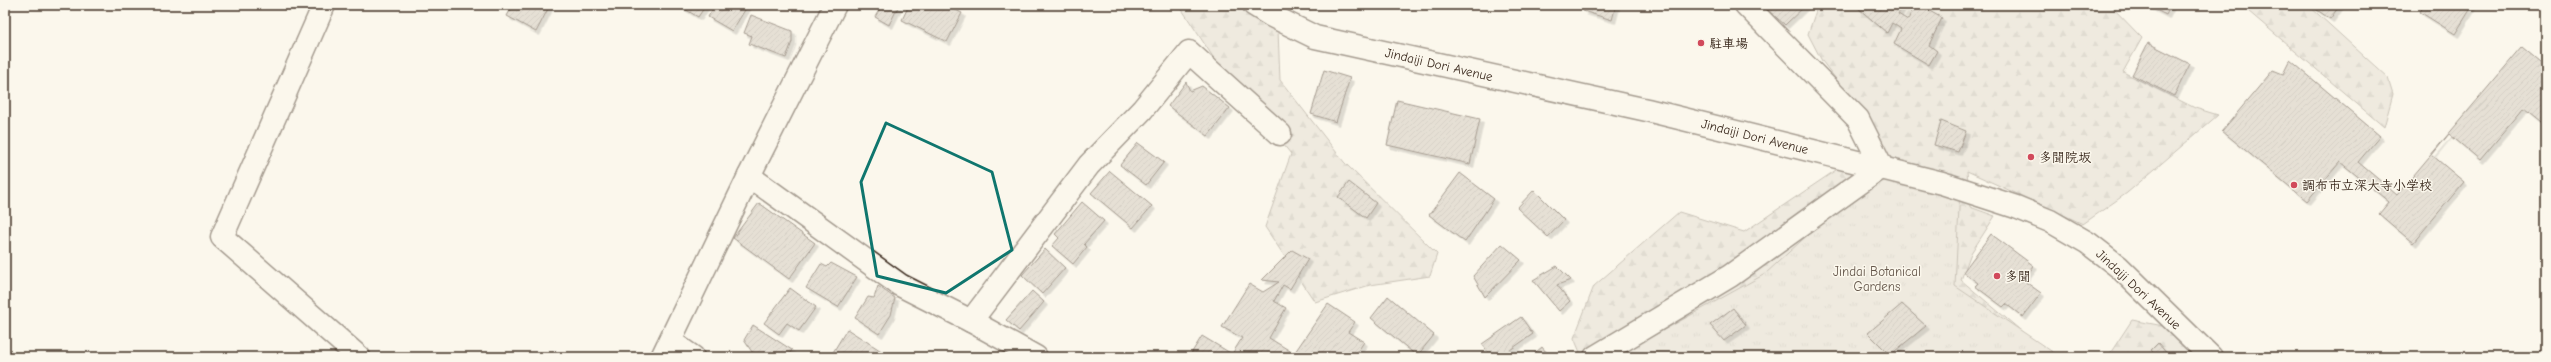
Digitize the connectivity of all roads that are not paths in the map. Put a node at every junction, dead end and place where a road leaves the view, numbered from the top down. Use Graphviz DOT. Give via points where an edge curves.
graph roads {
  1 [pos="324,5"];
  2 [pos="835,5"];
  3 [pos="1254,5"];
  4 [pos="1746,5"];
  5 [pos="1280,134"];
  6 [pos="1882,167"];
  7 [pos="749,176"];
  8 [pos="971,321"];
  9 [pos="666,349"];
  10 [pos="359,357"];
  11 [pos="693,357"];
  12 [pos="1036,357"];
  13 [pos="1595,357"];
  14 [pos="2211,357"];
  1 -- 10 [label="street" via="222,237"];
  2 -- 7 [label="street"];
  3 -- 6 [label="street, Jindaiji Dori Avenue" via="1315,36 1647,110"];
  4 -- 6 [label="street" via="1858,119"];
  5 -- 8 [label="street" via="1189,52 1142,110 1089,165"];
  6 -- 13 [label="street" via="1730,276"];
  6 -- 14 [label="street, Jindaiji Dori Avenue" via="2016,207 2050,221 2082,239 2119,268"];
  7 -- 8 [label="street" via="900,285"];
  7 -- 9 [label="street"];
  8 -- 12 [label="street"];
  9 -- 11 [label="street"];
}
